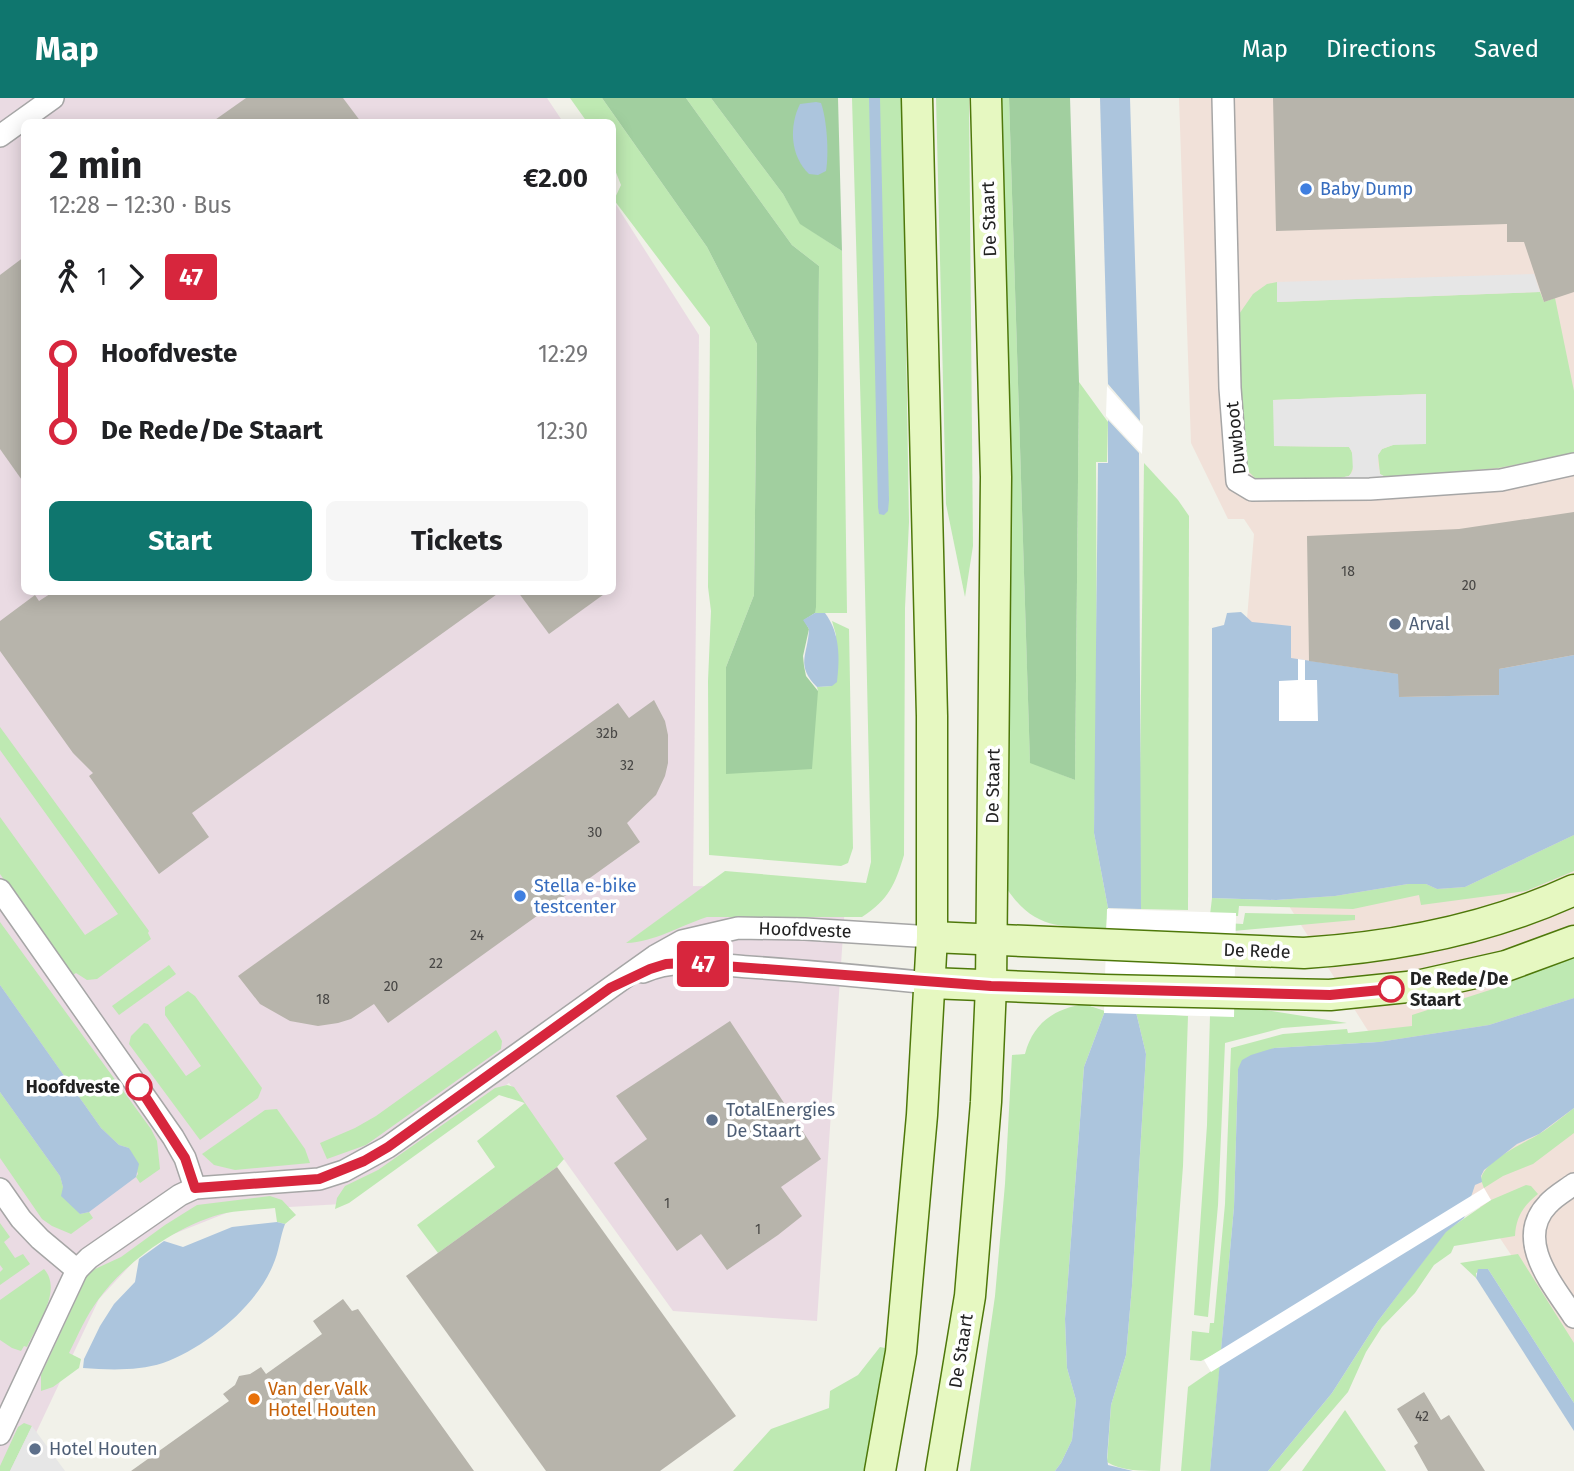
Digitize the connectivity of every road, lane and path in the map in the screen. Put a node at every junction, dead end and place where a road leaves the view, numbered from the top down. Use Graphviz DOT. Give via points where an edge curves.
graph roads {
  1 [pos="53,98"];
  2 [pos="917,98"];
  3 [pos="986,98"];
  4 [pos="1223,98"];
  5 [pos="24,119"];
  6 [pos="21,121"];
  7 [pos="0,136"];
  8 [pos="1574,464"];
  9 [pos="0,890"];
  10 [pos="1574,890"];
  11 [pos="932,937"];
  12 [pos="992,941"];
  13 [pos="1574,941"];
  14 [pos="930,983"];
  15 [pos="991,986"];
  16 [pos="610,988"];
  17 [pos="1574,1184"];
  18 [pos="195,1188"];
  19 [pos="0,1189"];
  20 [pos="77,1270"];
  21 [pos="1574,1317"];
  22 [pos="0,1434"];
  23 [pos="880,1471"];
  24 [pos="941,1471"];
  1 -- 5 [label="street"];
  2 -- 11 [label="main road" via="932,716"];
  3 -- 12 [label="main road, De Staart" via="996,477"];
  4 -- 8 [label="street, Duwboot" via="1230,388 1237,481 1252,490 1370,489 1501,480"];
  6 -- 7 [label="street"];
  9 -- 18 [label="street" via="173,1137"];
  10 -- 12 [label="main road, De Rede" via="1499,919 1365,949 1304,953"];
  11 -- 12 [label="main road, De Rede"];
  11 -- 14 [label="main road"];
  11 -- 16 [label="street, Hoofdveste" via="738,928 682,941"];
  12 -- 15 [label="main road, De Staart"];
  13 -- 15 [label="main road" via="1506,966 1417,986 1330,995"];
  14 -- 15 [label="main road"];
  14 -- 16 [label="street, Hoofdveste" via="684,963 650,969"];
  14 -- 23 [label="main road" via="901,1352"];
  15 -- 24 [label="main road, De Staart" via="970,1296"];
  16 -- 18 [label="street, Hoofdveste" via="364,1161 319,1179"];
  17 -- 21 [label="street" via="1540,1214 1535,1241 1538,1260"];
  18 -- 20 [label="street, Hoofdveste"];
  19 -- 20 [label="street" via="40,1239"];
  20 -- 22 [label="street, Hoofdveste"];
}
